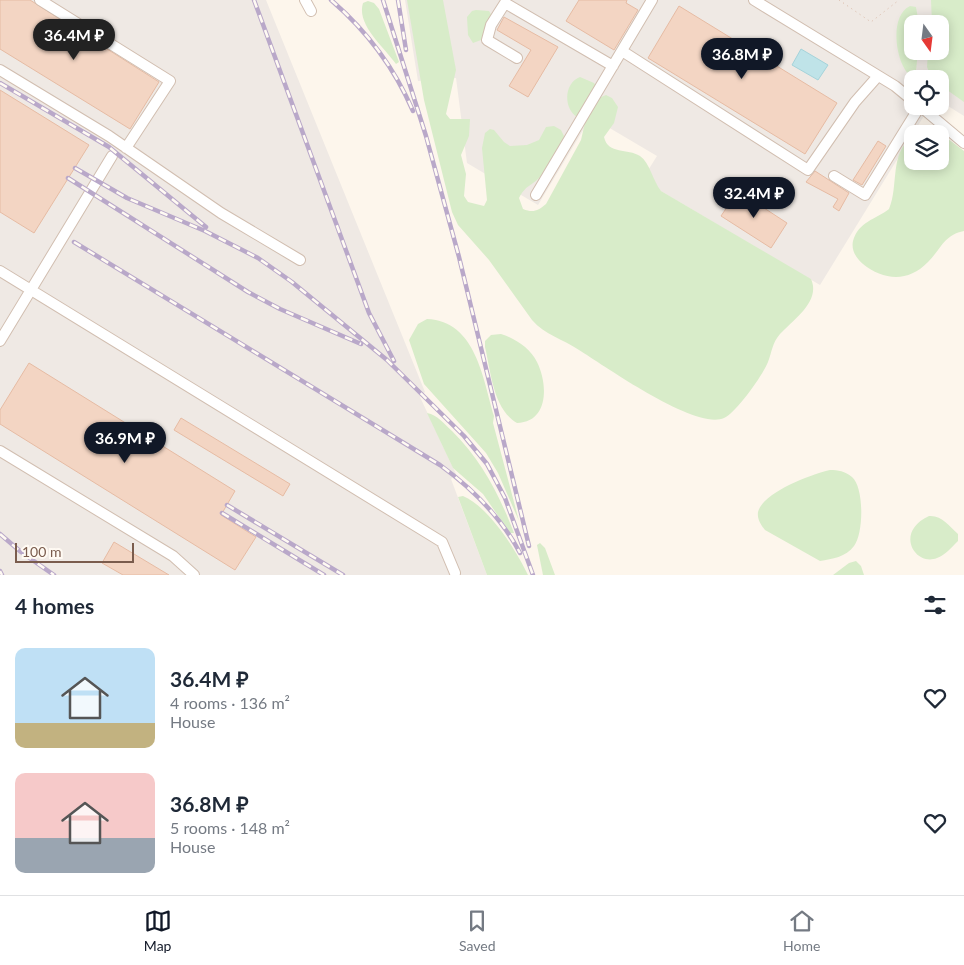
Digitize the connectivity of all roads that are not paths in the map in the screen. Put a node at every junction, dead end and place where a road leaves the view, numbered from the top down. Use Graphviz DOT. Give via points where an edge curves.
graph roads {
  1 [pos="40,0"];
  2 [pos="304,0"];
  3 [pos="652,0"];
  4 [pos="754,0"];
  5 [pos="502,1"];
  6 [pos="310,11"];
  7 [pos="622,51"];
  8 [pos="518,58"];
  9 [pos="613,66"];
  10 [pos="0,70"];
  11 [pos="878,76"];
  12 [pos="904,93"];
  13 [pos="914,115"];
  14 [pos="931,115"];
  15 [pos="964,143"];
  16 [pos="126,148"];
  17 [pos="112,156"];
  18 [pos="834,176"];
  19 [pos="536,195"];
  20 [pos="300,260"];
  21 [pos="0,271"];
  22 [pos="31,290"];
  23 [pos="0,341"];
  24 [pos="0,451"];
  25 [pos="182,571"];
  26 [pos="455,573"];
  27 [pos="194,575"];
  1 -- 16 [label="street" via="170,81"];
  2 -- 6 [label="street"];
  3 -- 7 [label="street"];
  4 -- 11 [label="street"];
  5 -- 8 [label="street" via="487,40"];
  5 -- 9 [label="street"];
  7 -- 9 [label="street"];
  7 -- 11 [label="street" via="808,170 855,102"];
  9 -- 19 [label="street"];
  10 -- 16 [label="street"];
  11 -- 12 [label="street"];
  13 -- 18 [label="street" via="865,195"];
  14 -- 15 [label="street"];
  16 -- 20 [label="street" via="221,213"];
  17 -- 22 [label="street"];
  21 -- 22 [label="street"];
  22 -- 23 [label="street"];
  22 -- 26 [label="street" via="442,542"];
  24 -- 25 [label="street" via="173,556"];
  25 -- 27 [label="street"];
}
